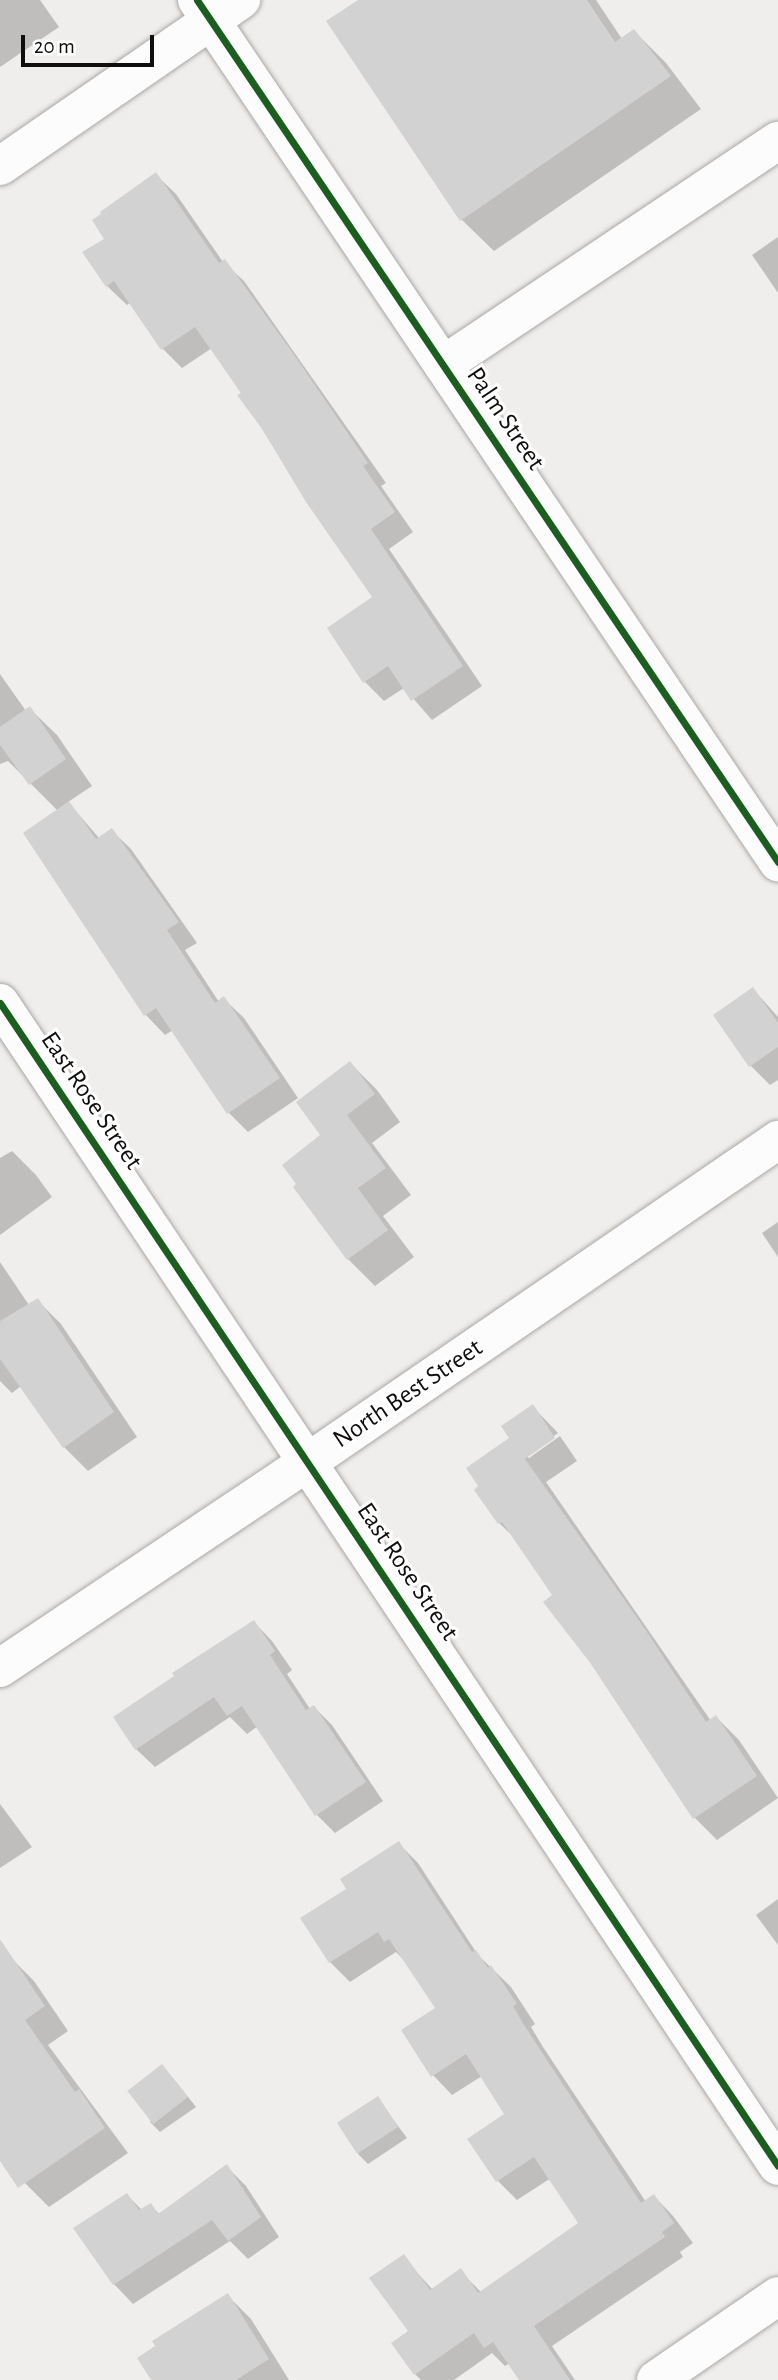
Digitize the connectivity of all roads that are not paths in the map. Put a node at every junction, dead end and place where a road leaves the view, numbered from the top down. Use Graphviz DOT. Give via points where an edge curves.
graph roads {
  1 [pos="216,7"];
  2 [pos="778,141"];
  3 [pos="0,166"];
  4 [pos="443,365"];
  5 [pos="778,862"];
  6 [pos="0,1003"];
  7 [pos="778,1140"];
  8 [pos="308,1462"];
  9 [pos="0,1668"];
  10 [pos="778,2166"];
  11 [pos="778,2296"];
  12 [pos="656,2380"];
  1 -- 3 [label="street"];
  1 -- 4 [label="street, Palm Street"];
  2 -- 4 [label="street"];
  4 -- 5 [label="street, Palm Street"];
  6 -- 8 [label="street, East Rose Street"];
  7 -- 8 [label="street, North Best Street"];
  8 -- 9 [label="street, North Best Street"];
  8 -- 10 [label="street, East Rose Street"];
  11 -- 12 [label="street"];
}
